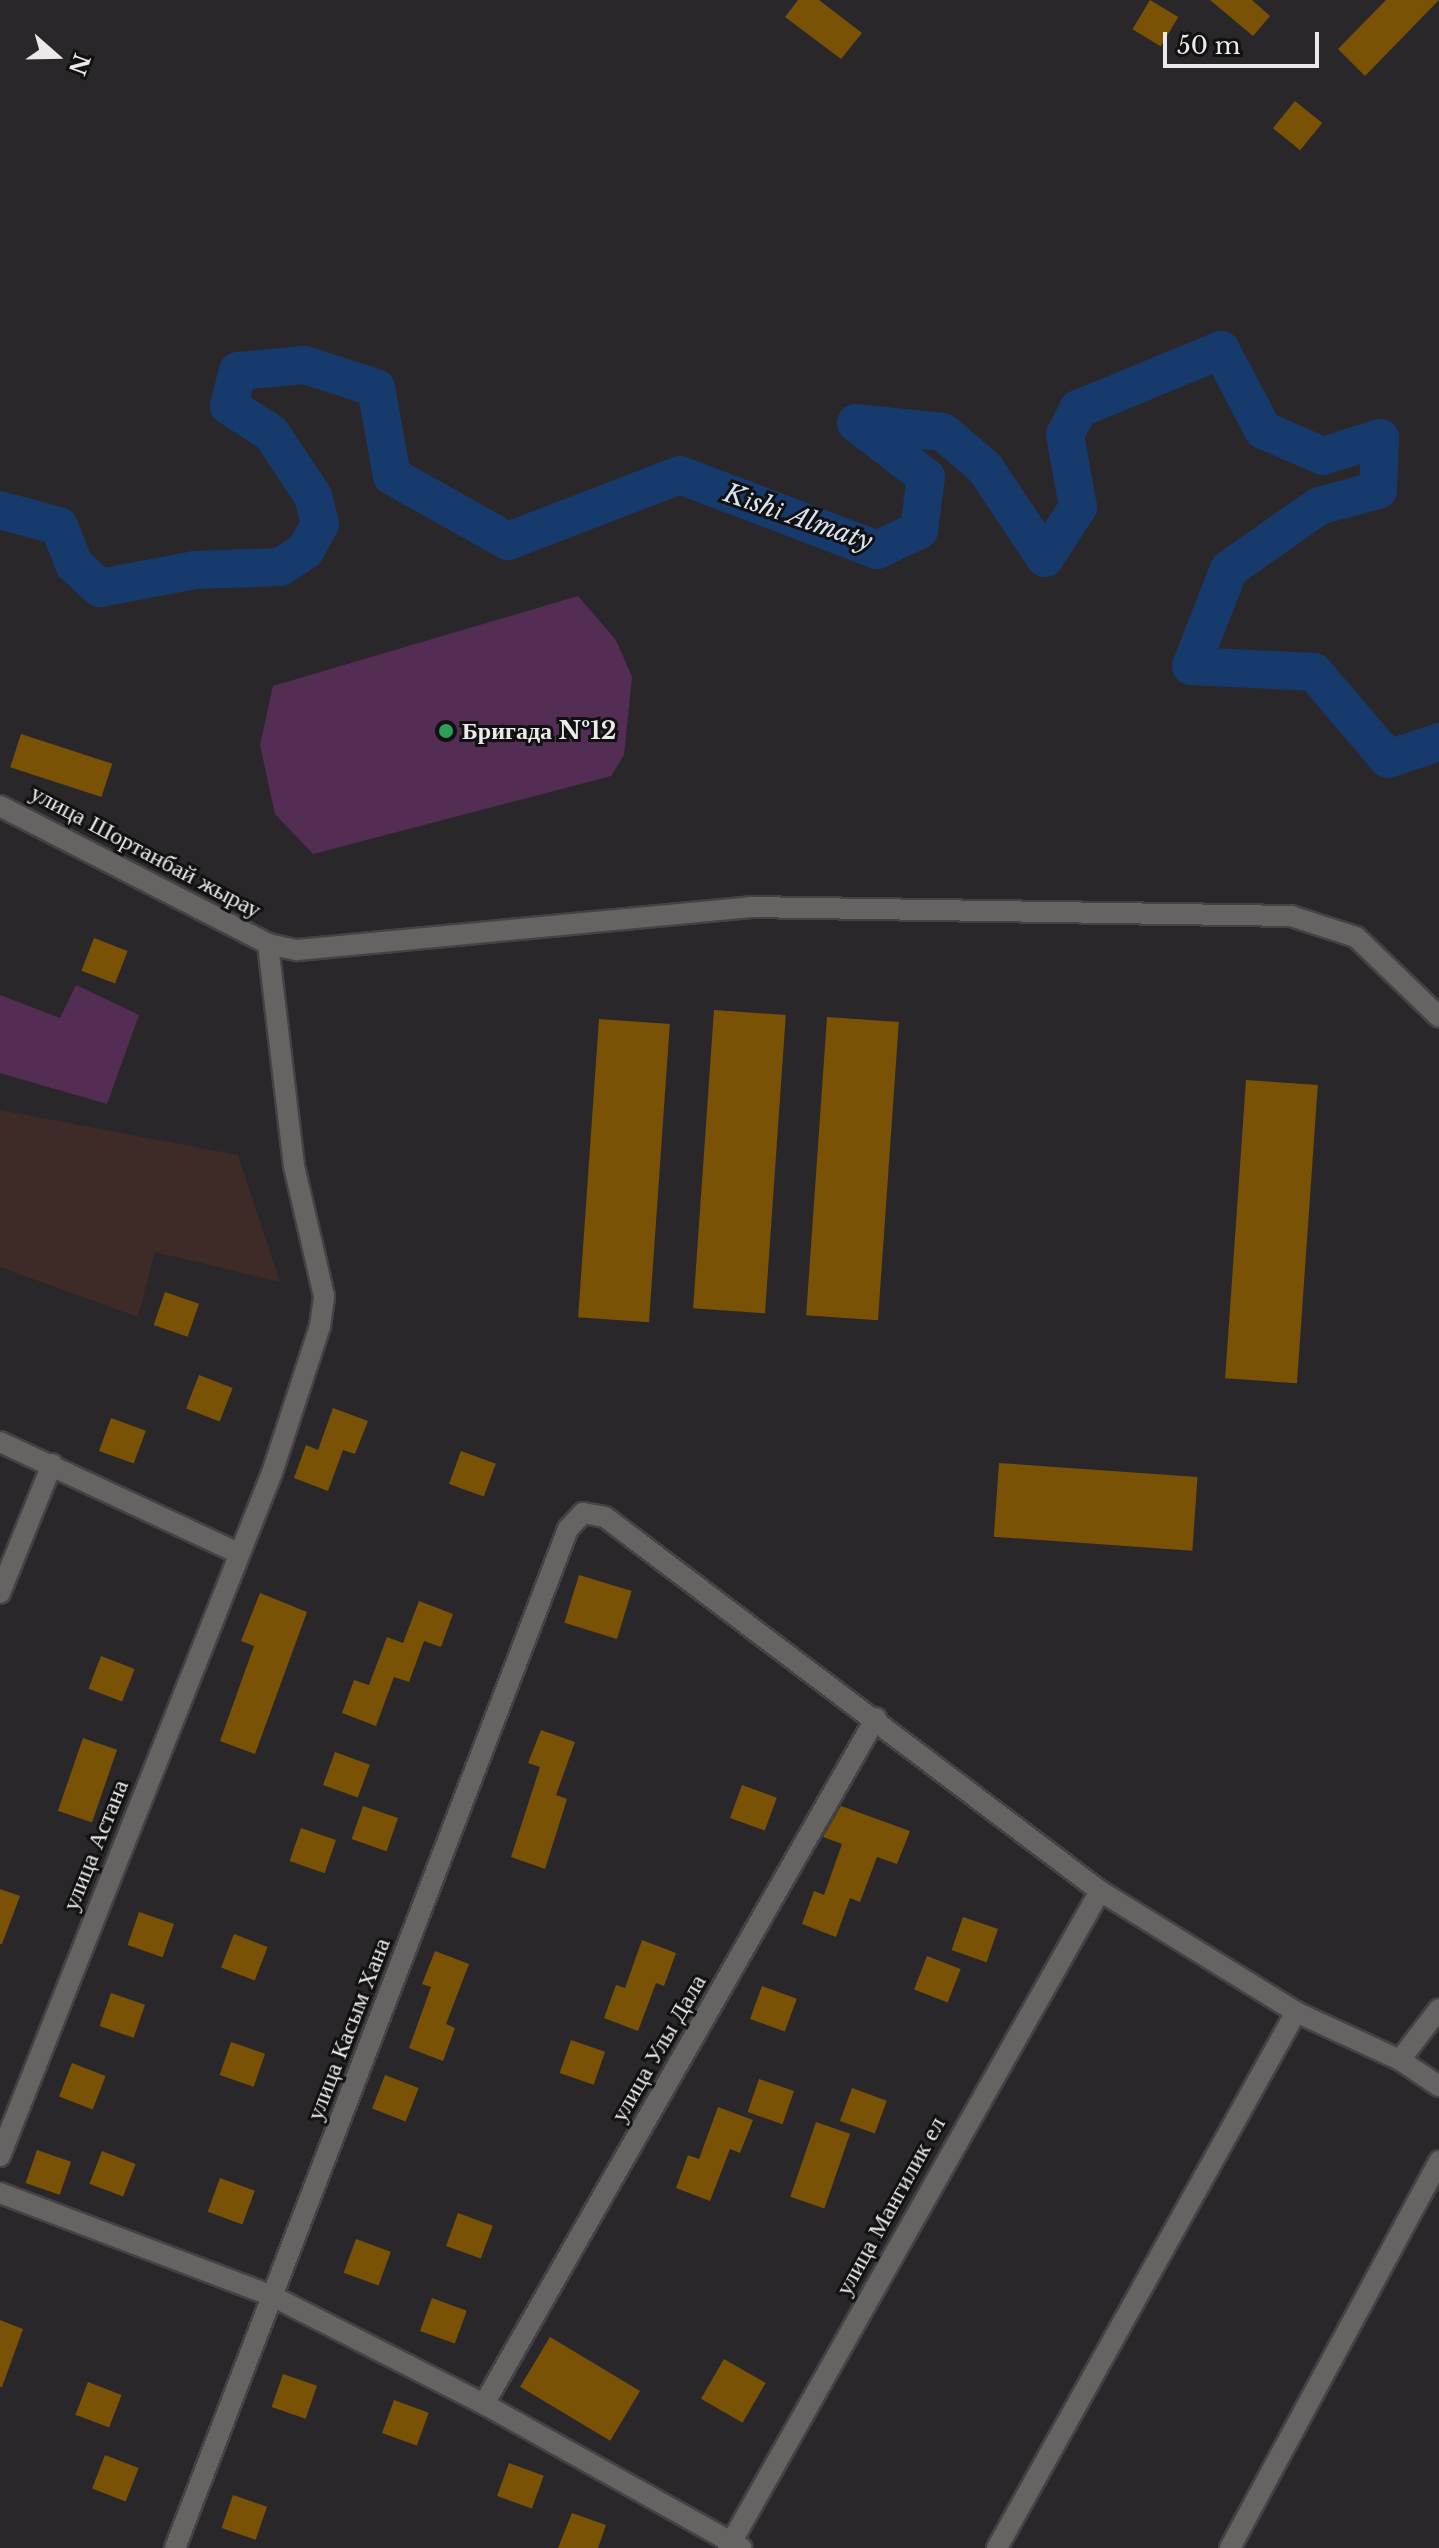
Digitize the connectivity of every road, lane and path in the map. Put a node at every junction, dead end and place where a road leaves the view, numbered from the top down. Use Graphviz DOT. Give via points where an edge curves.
graph roads {
  1 [pos="0,806"];
  2 [pos="268,944"];
  3 [pos="1439,1017"];
  4 [pos="0,1442"];
  5 [pos="52,1464"];
  6 [pos="238,1553"];
  7 [pos="0,1593"];
  8 [pos="876,1718"];
  9 [pos="1100,1891"];
  10 [pos="1439,2009"];
  11 [pos="1296,2012"];
  12 [pos="1400,2060"];
  13 [pos="1439,2086"];
  14 [pos="0,2156"];
  15 [pos="1439,2161"];
  16 [pos="0,2193"];
  17 [pos="272,2296"];
  18 [pos="484,2404"];
  19 [pos="734,2546"];
  20 [pos="175,2548"];
  21 [pos="997,2548"];
  22 [pos="1230,2548"];
  1 -- 2 [label="street, улица Шортанбай жырау"];
  2 -- 3 [label="street, улица Шортанбай жырау" via="297,950 749,907 1291,916 1356,937"];
  2 -- 6 [label="street, улица Астана" via="294,1166 324,1296 312,1357"];
  4 -- 5 [label="street"];
  5 -- 6 [label="street"];
  5 -- 7 [label="street"];
  6 -- 14 [label="street, улица Астана"];
  8 -- 9 [label="street"];
  8 -- 17 [label="street, улица Касым Хана" via="605,1517 583,1513 568,1529"];
  8 -- 18 [label="street, улица Улы Дала"];
  9 -- 11 [label="street"];
  9 -- 19 [label="street, улица Мангилик ел"];
  10 -- 12 [label="street"];
  11 -- 12 [label="street"];
  11 -- 21 [label="street"];
  12 -- 13 [label="street"];
  15 -- 22 [label="street"];
  16 -- 17 [label="street"];
  17 -- 18 [label="street"];
  17 -- 20 [label="street, улица Касым Хана"];
  18 -- 19 [label="street"];
}
